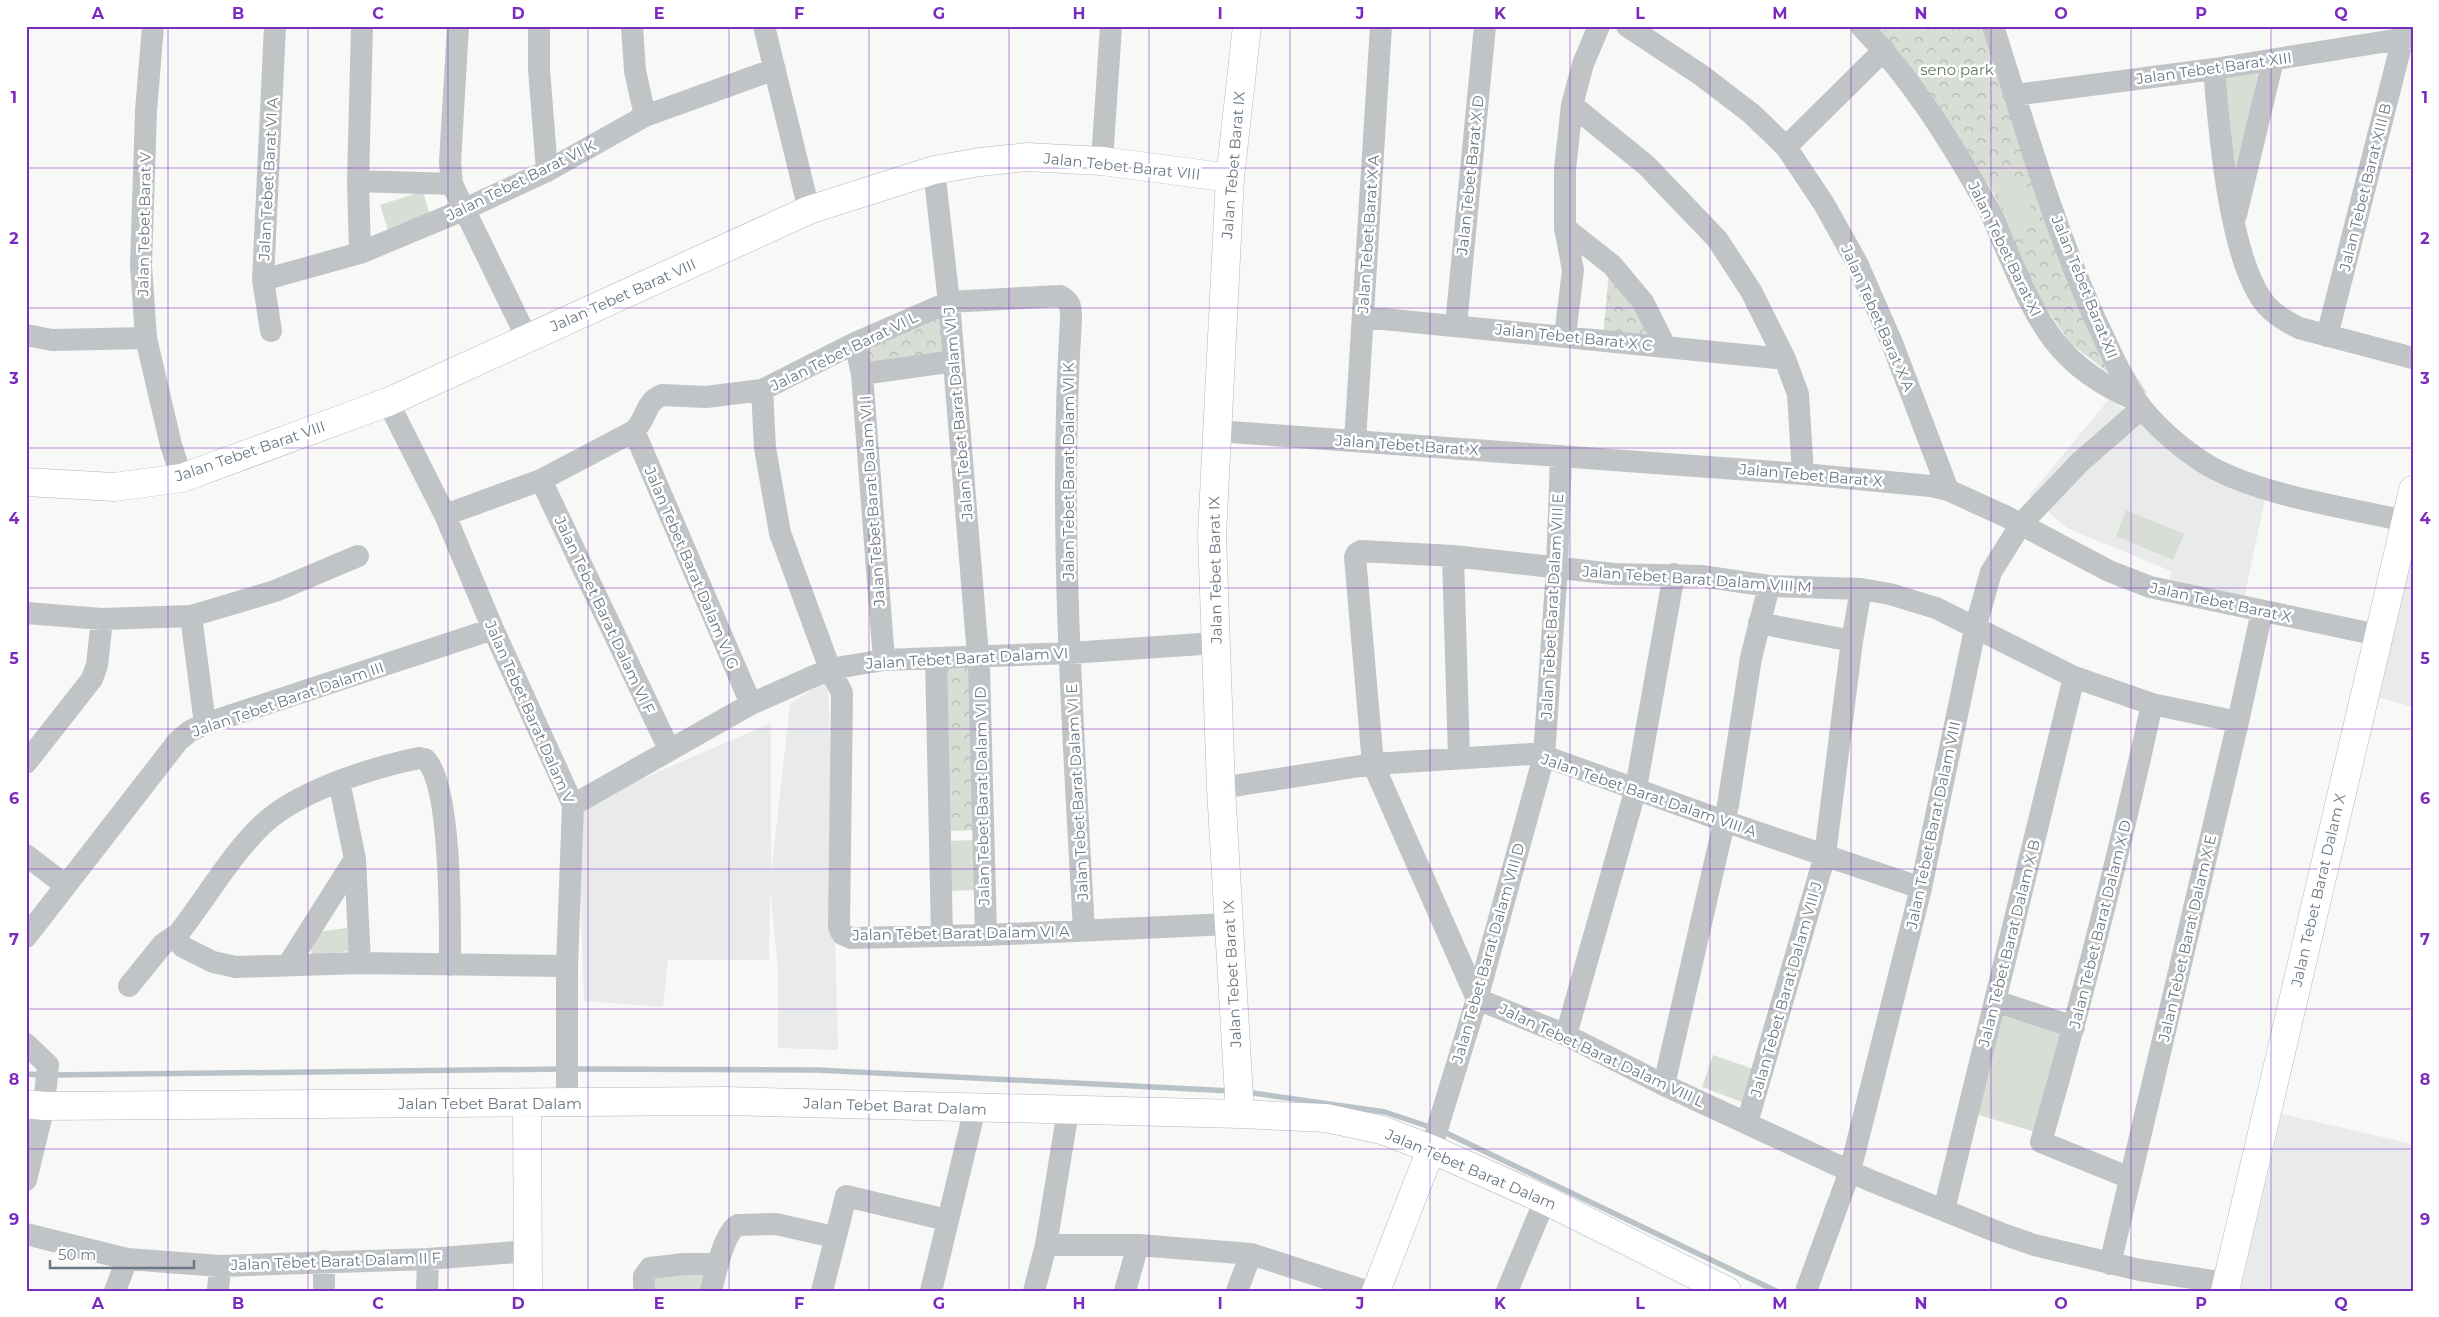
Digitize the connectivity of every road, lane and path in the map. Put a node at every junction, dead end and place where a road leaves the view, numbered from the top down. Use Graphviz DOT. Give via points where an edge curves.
graph roads {
  1 [pos="153,26"];
  2 [pos="275,26"];
  3 [pos="362,26"];
  4 [pos="458,26"];
  5 [pos="539,26"];
  6 [pos="632,26"];
  7 [pos="764,26"];
  8 [pos="1111,26"];
  9 [pos="1247,26"];
  10 [pos="1381,26"];
  11 [pos="1485,26"];
  12 [pos="1599,26"];
  13 [pos="1627,26"];
  14 [pos="1861,26"];
  15 [pos="1993,26"];
  16 [pos="2408,38"];
  17 [pos="1884,50"];
  18 [pos="2273,60"];
  19 [pos="775,69"];
  20 [pos="2214,70"];
  21 [pos="2015,95"];
  22 [pos="1572,105"];
  23 [pos="645,116"];
  24 [pos="1786,147"];
  25 [pos="1102,162"];
  26 [pos="934,170"];
  27 [pos="547,171"];
  28 [pos="1230,178"];
  29 [pos="358,181"];
  30 [pos="452,184"];
  31 [pos="463,210"];
  32 [pos="809,210"];
  33 [pos="2234,221"];
  34 [pos="1565,228"];
  35 [pos="360,253"];
  36 [pos="263,280"];
  37 [pos="949,302"];
  38 [pos="1363,316"];
  39 [pos="1456,325"];
  40 [pos="271,331"];
  41 [pos="26,336"];
  42 [pos="1565,336"];
  43 [pos="2327,336"];
  44 [pos="146,338"];
  45 [pos="526,338"];
  46 [pos="855,344"];
  47 [pos="1665,346"];
  48 [pos="2413,358"];
  49 [pos="1785,359"];
  50 [pos="954,361"];
  51 [pos="862,374"];
  52 [pos="762,390"];
  53 [pos="388,402"];
  54 [pos="2139,404"];
  55 [pos="634,431"];
  56 [pos="1217,431"];
  57 [pos="1355,441"];
  58 [pos="1561,456"];
  59 [pos="1803,474"];
  60 [pos="182,478"];
  61 [pos="541,480"];
  62 [pos="26,482"];
  63 [pos="1948,490"];
  64 [pos="2413,490"];
  65 [pos="445,514"];
  66 [pos="2406,521"];
  67 [pos="2021,524"];
  68 [pos="358,556"];
  69 [pos="1453,556"];
  70 [pos="1557,568"];
  71 [pos="1674,574"];
  72 [pos="1769,586"];
  73 [pos="1861,589"];
  74 [pos="2262,611"];
  75 [pos="26,613"];
  76 [pos="191,616"];
  77 [pos="102,619"];
  78 [pos="1759,623"];
  79 [pos="493,629"];
  80 [pos="1975,629"];
  81 [pos="2378,635"];
  82 [pos="1852,640"];
  83 [pos="1216,643"];
  84 [pos="1070,653"];
  85 [pos="978,656"];
  86 [pos="936,658"];
  87 [pos="884,660"];
  88 [pos="830,669"];
  89 [pos="2074,677"];
  90 [pos="751,704"];
  91 [pos="2152,704"];
  92 [pos="2238,722"];
  93 [pos="205,724"];
  94 [pos="669,749"];
  95 [pos="30,750"];
  96 [pos="1544,756"];
  97 [pos="1459,758"];
  98 [pos="1373,764"];
  99 [pos="339,781"];
  100 [pos="1221,788"];
  101 [pos="1636,788"];
  102 [pos="573,805"];
  103 [pos="1724,821"];
  104 [pos="1825,854"];
  105 [pos="26,855"];
  106 [pos="355,858"];
  107 [pos="65,885"];
  108 [pos="1921,888"];
  109 [pos="1228,924"];
  110 [pos="1084,931"];
  111 [pos="178,934"];
  112 [pos="942,935"];
  113 [pos="986,935"];
  114 [pos="26,937"];
  115 [pos="360,963"];
  116 [pos="288,965"];
  117 [pos="450,965"];
  118 [pos="567,966"];
  119 [pos="129,986"];
  120 [pos="1477,998"];
  121 [pos="1995,1001"];
  122 [pos="2074,1027"];
  123 [pos="1566,1035"];
  124 [pos="26,1044"];
  125 [pos="1664,1085"];
  126 [pos="1238,1091"];
  127 [pos="39,1099"];
  128 [pos="527,1103"];
  129 [pos="567,1103"];
  130 [pos="975,1108"];
  131 [pos="1068,1111"];
  132 [pos="1747,1123"];
  133 [pos="1431,1149"];
  134 [pos="1850,1171"];
  135 [pos="2130,1178"];
  136 [pos="26,1180"];
  137 [pos="1545,1200"];
  138 [pos="1944,1210"];
  139 [pos="947,1220"];
  140 [pos="26,1234"];
  141 [pos="834,1237"];
  142 [pos="1138,1244"];
  143 [pos="1046,1245"];
  144 [pos="528,1251"];
  145 [pos="1251,1254"];
  146 [pos="128,1259"];
  147 [pos="428,1259"];
  148 [pos="324,1261"];
  149 [pos="718,1264"];
  150 [pos="2110,1264"];
  151 [pos="220,1266"];
  152 [pos="2226,1287"];
  153 [pos="115,1291"];
  154 [pos="218,1291"];
  155 [pos="324,1291"];
  156 [pos="427,1291"];
  157 [pos="528,1291"];
  158 [pos="644,1291"];
  159 [pos="711,1291"];
  160 [pos="822,1291"];
  161 [pos="931,1291"];
  162 [pos="1034,1291"];
  163 [pos="1125,1291"];
  164 [pos="1237,1291"];
  165 [pos="1366,1291"];
  166 [pos="1376,1291"];
  167 [pos="1507,1291"];
  168 [pos="1727,1291"];
  169 [pos="1806,1291"];
  1 -- 44 [label="street, Jalan Tebet Barat V" via="146,111 141,265"];
  2 -- 36 [label="street, Jalan Tebet Barat VI A"];
  3 -- 29 [label="street"];
  4 -- 30 [label="street" via="450,162"];
  5 -- 27 [label="street"];
  6 -- 23 [label="street" via="635,71"];
  7 -- 19 [label="street"];
  8 -- 25 [label="street"];
  9 -- 28 [label="street, Jalan Tebet Barat IX"];
  10 -- 38 [label="street, Jalan Tebet Barat X A"];
  11 -- 39 [label="street, Jalan Tebet Barat X D"];
  12 -- 22 [label="street" via="1583,64"];
  13 -- 24 [label="street, Jalan Tebet Barat X A" via="1701,75 1752,114"];
  14 -- 17 [label="street, Jalan Tebet Barat XI"];
  15 -- 21 [label="street, Jalan Tebet Barat XII"];
  16 -- 18 [label="street, Jalan Tebet Barat XIII"];
  16 -- 43 [label="street, Jalan Tebet Barat XIII B"];
  17 -- 24 [label="street"];
  17 -- 54 [label="street, Jalan Tebet Barat XI" via="1932,115 1988,208 2041,324 2058,348 2096,381"];
  18 -- 20 [label="street, Jalan Tebet Barat XIII"];
  18 -- 33 [label="street"];
  19 -- 23 [label="street, Jalan Tebet Barat VI K"];
  19 -- 32 [label="street"];
  20 -- 21 [label="street, Jalan Tebet Barat XIII"];
  20 -- 33 [label="street" via="2219,130"];
  21 -- 54 [label="street, Jalan Tebet Barat XII" via="2070,259 2110,352"];
  22 -- 34 [label="street"];
  22 -- 49 [label="street" via="1646,164 1717,239 1751,291"];
  23 -- 27 [label="street, Jalan Tebet Barat VI K"];
  24 -- 63 [label="street, Jalan Tebet Barat X A" via="1824,204 1857,263 1892,343"];
  25 -- 26 [label="street, Jalan Tebet Barat VIII" via="1027,157"];
  25 -- 28 [label="street, Jalan Tebet Barat VIII"];
  26 -- 32 [label="street, Jalan Tebet Barat VIII"];
  26 -- 37 [label="street, Jalan Tebet Barat Dalam VI J"];
  27 -- 31 [label="street, Jalan Tebet Barat VI K"];
  28 -- 56 [label="street, Jalan Tebet Barat IX"];
  29 -- 30 [label="street"];
  29 -- 35 [label="street"];
  30 -- 31 [label="street"];
  31 -- 35 [label="street, Jalan Tebet Barat VI K"];
  31 -- 45 [label="street"];
  32 -- 45 [label="street, Jalan Tebet Barat VIII"];
  33 -- 43 [label="street" via="2253,284 2267,306 2281,319 2299,328"];
  34 -- 42 [label="street" via="1573,270"];
  34 -- 47 [label="street" via="1612,265 1644,302"];
  35 -- 36 [label="street, Jalan Tebet Barat VI K"];
  36 -- 40 [label="street, Jalan Tebet Barat VI A"];
  37 -- 46 [label="street, Jalan Tebet Barat VI L"];
  37 -- 50 [label="street, Jalan Tebet Barat Dalam VI J"];
  37 -- 84 [label="street, Jalan Tebet Barat Dalam VI K" via="1060,296 1068,300 1071,307 1066,402 1065,537"];
  38 -- 39 [label="street, Jalan Tebet Barat X C"];
  38 -- 57 [label="street, Jalan Tebet Barat X A"];
  39 -- 42 [label="street, Jalan Tebet Barat X C"];
  41 -- 44 [label="street" via="52,340"];
  42 -- 47 [label="street, Jalan Tebet Barat X C"];
  43 -- 48 [label="street"];
  44 -- 60 [label="street, Jalan Tebet Barat V"];
  45 -- 53 [label="street, Jalan Tebet Barat VIII"];
  46 -- 51 [label="street, Jalan Tebet Barat Dalam VI I"];
  46 -- 52 [label="street, Jalan Tebet Barat VI L"];
  47 -- 49 [label="street, Jalan Tebet Barat X C"];
  49 -- 59 [label="street" via="1798,394"];
  50 -- 51 [label="street"];
  50 -- 85 [label="street, Jalan Tebet Barat Dalam VI J"];
  51 -- 87 [label="street, Jalan Tebet Barat Dalam VI I"];
  52 -- 55 [label="street, Jalan Tebet Barat VI L" via="706,397 662,395 648,405 642,423"];
  52 -- 88 [label="street" via="766,455 780,533"];
  53 -- 60 [label="street, Jalan Tebet Barat VIII"];
  53 -- 65 [label="street, Jalan Tebet Barat Dalam V"];
  54 -- 66 [label="street, Jalan Tebet Barat XII" via="2190,454 2234,477 2282,493"];
  54 -- 67 [label="street, Jalan Tebet Barat Dalam VIII"];
  55 -- 61 [label="street"];
  55 -- 90 [label="street, Jalan Tebet Barat Dalam VI G"];
  56 -- 57 [label="street, Jalan Tebet Barat X"];
  56 -- 83 [label="street, Jalan Tebet Barat IX" via="1212,535"];
  57 -- 58 [label="street, Jalan Tebet Barat X"];
  58 -- 59 [label="street, Jalan Tebet Barat X"];
  58 -- 70 [label="street, Jalan Tebet Barat Dalam VIII E"];
  59 -- 63 [label="street, Jalan Tebet Barat X"];
  60 -- 62 [label="street, Jalan Tebet Barat VIII" via="114,488"];
  61 -- 65 [label="street"];
  61 -- 94 [label="street, Jalan Tebet Barat Dalam VI F"];
  63 -- 67 [label="street, Jalan Tebet Barat X"];
  64 -- 66 [label="street, Jalan Tebet Barat Dalam X"];
  65 -- 79 [label="street, Jalan Tebet Barat Dalam V"];
  66 -- 81 [label="street, Jalan Tebet Barat Dalam X"];
  67 -- 74 [label="street, Jalan Tebet Barat X" via="2109,570 2150,587"];
  67 -- 80 [label="street, Jalan Tebet Barat Dalam VIII" via="1991,572"];
  68 -- 76 [label="street" via="275,591"];
  69 -- 70 [label="street, Jalan Tebet Barat Dalam VIII M"];
  69 -- 97 [label="street"];
  69 -- 98 [label="street, Jalan Tebet Barat Dalam VIII M" via="1361,551 1355,557"];
  70 -- 71 [label="street, Jalan Tebet Barat Dalam VIII M" via="1614,574"];
  70 -- 96 [label="street, Jalan Tebet Barat Dalam VIII E"];
  71 -- 72 [label="street, Jalan Tebet Barat Dalam VIII M"];
  71 -- 101 [label="street"];
  72 -- 73 [label="street, Jalan Tebet Barat Dalam VIII M"];
  72 -- 78 [label="street"];
  73 -- 80 [label="street, Jalan Tebet Barat Dalam VIII M" via="1911,599"];
  73 -- 82 [label="street, Jalan Tebet Barat Dalam VIII J"];
  74 -- 81 [label="street, Jalan Tebet Barat X"];
  74 -- 92 [label="street, Jalan Tebet Barat Dalam X E"];
  75 -- 77 [label="street"];
  76 -- 77 [label="street"];
  76 -- 93 [label="street"];
  77 -- 95 [label="street" via="98,664 92,679"];
  78 -- 82 [label="street"];
  78 -- 103 [label="street"];
  79 -- 93 [label="street, Jalan Tebet Barat Dalam III"];
  79 -- 102 [label="street, Jalan Tebet Barat Dalam V"];
  80 -- 89 [label="street, Jalan Tebet Barat Dalam VIII M"];
  80 -- 108 [label="street, Jalan Tebet Barat Dalam VIII"];
  81 -- 152 [label="street, Jalan Tebet Barat Dalam X"];
  82 -- 104 [label="street, Jalan Tebet Barat Dalam VIII J"];
  83 -- 84 [label="street, Jalan Tebet Barat Dalam VI"];
  83 -- 100 [label="street, Jalan Tebet Barat IX"];
  84 -- 85 [label="street, Jalan Tebet Barat Dalam VI"];
  84 -- 110 [label="street, Jalan Tebet Barat Dalam VI E"];
  85 -- 86 [label="street, Jalan Tebet Barat Dalam VI"];
  85 -- 113 [label="street, Jalan Tebet Barat Dalam VI D"];
  86 -- 87 [label="street, Jalan Tebet Barat Dalam VI"];
  86 -- 112 [label="street"];
  87 -- 88 [label="street, Jalan Tebet Barat Dalam VI"];
  88 -- 90 [label="street, Jalan Tebet Barat Dalam VI"];
  88 -- 112 [label="street, Jalan Tebet Barat Dalam VI A" via="842,693 839,928 842,934 851,938"];
  89 -- 91 [label="street, Jalan Tebet Barat Dalam VIII M"];
  89 -- 121 [label="street, Jalan Tebet Barat Dalam X B"];
  90 -- 94 [label="street, Jalan Tebet Barat Dalam VI"];
  91 -- 92 [label="street, Jalan Tebet Barat Dalam VIII M"];
  91 -- 122 [label="street, Jalan Tebet Barat Dalam X D" via="2119,852"];
  92 -- 135 [label="street, Jalan Tebet Barat Dalam X E"];
  93 -- 107 [label="street, Jalan Tebet Barat Dalam III" via="178,741"];
  94 -- 102 [label="street, Jalan Tebet Barat Dalam VI"];
  96 -- 97 [label="street, Jalan Tebet Barat Dalam VIII A" via="1518,753"];
  96 -- 101 [label="street, Jalan Tebet Barat Dalam VIII A"];
  96 -- 120 [label="street, Jalan Tebet Barat Dalam VIII D"];
  97 -- 98 [label="street, Jalan Tebet Barat Dalam VIII A"];
  98 -- 100 [label="street, Jalan Tebet Barat Dalam VIII A"];
  98 -- 120 [label="street"];
  99 -- 106 [label="street"];
  99 -- 111 [label="street" via="293,802 259,827"];
  99 -- 117 [label="street" via="419,758 431,765 448,849"];
  100 -- 109 [label="street, Jalan Tebet Barat IX"];
  101 -- 103 [label="street, Jalan Tebet Barat Dalam VIII A"];
  101 -- 123 [label="street"];
  102 -- 118 [label="street, Jalan Tebet Barat Dalam V"];
  103 -- 104 [label="street, Jalan Tebet Barat Dalam VIII A"];
  103 -- 125 [label="street"];
  104 -- 108 [label="street, Jalan Tebet Barat Dalam VIII A"];
  104 -- 132 [label="street, Jalan Tebet Barat Dalam VIII J"];
  105 -- 107 [label="street"];
  106 -- 115 [label="street"];
  106 -- 116 [label="street"];
  107 -- 114 [label="street, Jalan Tebet Barat Dalam III"];
  108 -- 134 [label="street, Jalan Tebet Barat Dalam VIII"];
  109 -- 110 [label="street, Jalan Tebet Barat Dalam VI A"];
  109 -- 126 [label="street, Jalan Tebet Barat IX"];
  110 -- 113 [label="street, Jalan Tebet Barat Dalam VI A"];
  111 -- 116 [label="street" via="183,948 213,962 236,967"];
  111 -- 119 [label="street" via="163,944"];
  112 -- 113 [label="street, Jalan Tebet Barat Dalam VI A"];
  115 -- 116 [label="street"];
  115 -- 117 [label="street"];
  117 -- 118 [label="street"];
  118 -- 129 [label="street, Jalan Tebet Barat Dalam V"];
  120 -- 123 [label="street, Jalan Tebet Barat Dalam VIII L"];
  120 -- 133 [label="street, Jalan Tebet Barat Dalam VIII D"];
  121 -- 122 [label="street"];
  121 -- 138 [label="street, Jalan Tebet Barat Dalam X B"];
  122 -- 135 [label="street, Jalan Tebet Barat Dalam X D" via="2041,1142"];
  123 -- 125 [label="street, Jalan Tebet Barat Dalam VIII L"];
  124 -- 127 [label="street" via="48,1065"];
  125 -- 132 [label="street, Jalan Tebet Barat Dalam VIII L"];
  126 -- 131 [label="street, Jalan Tebet Barat Dalam"];
  126 -- 133 [label="street, Jalan Tebet Barat Dalam" via="1326,1118 1382,1130"];
  127 -- 128 [label="street, Jalan Tebet Barat Dalam"];
  127 -- 136 [label="street"];
  128 -- 129 [label="street, Jalan Tebet Barat Dalam"];
  128 -- 144 [label="street"];
  129 -- 130 [label="street, Jalan Tebet Barat Dalam" via="725,1101"];
  130 -- 131 [label="street, Jalan Tebet Barat Dalam"];
  130 -- 139 [label="street"];
  131 -- 143 [label="street"];
  132 -- 134 [label="street, Jalan Tebet Barat Dalam VIII L"];
  133 -- 137 [label="street, Jalan Tebet Barat Dalam"];
  133 -- 166 [label="street"];
  134 -- 138 [label="street, Jalan Tebet Barat Dalam VIII L"];
  134 -- 169 [label="street, Jalan Tebet Barat Dalam VIII"];
  135 -- 150 [label="street, Jalan Tebet Barat Dalam X E"];
  137 -- 167 [label="street"];
  137 -- 168 [label="street, Jalan Tebet Barat Dalam"];
  138 -- 150 [label="street, Jalan Tebet Barat Dalam VIII L" via="2034,1245"];
  139 -- 141 [label="street" via="847,1195"];
  139 -- 161 [label="street"];
  140 -- 146 [label="street, Jalan Tebet Barat Dalam II F"];
  141 -- 149 [label="street" via="776,1224 738,1225 731,1231"];
  141 -- 160 [label="street"];
  142 -- 143 [label="street"];
  142 -- 145 [label="street"];
  142 -- 163 [label="street"];
  143 -- 162 [label="street"];
  144 -- 147 [label="street, Jalan Tebet Barat Dalam II F"];
  144 -- 157 [label="street"];
  145 -- 164 [label="street"];
  145 -- 165 [label="street"];
  146 -- 151 [label="street, Jalan Tebet Barat Dalam II F"];
  146 -- 153 [label="street"];
  147 -- 148 [label="street, Jalan Tebet Barat Dalam II F"];
  147 -- 156 [label="street"];
  148 -- 151 [label="street, Jalan Tebet Barat Dalam II F"];
  148 -- 155 [label="street"];
  149 -- 158 [label="street" via="650,1268 644,1276"];
  149 -- 159 [label="street"];
  150 -- 152 [label="street, Jalan Tebet Barat Dalam VIII L"];
  151 -- 154 [label="street"];
}
